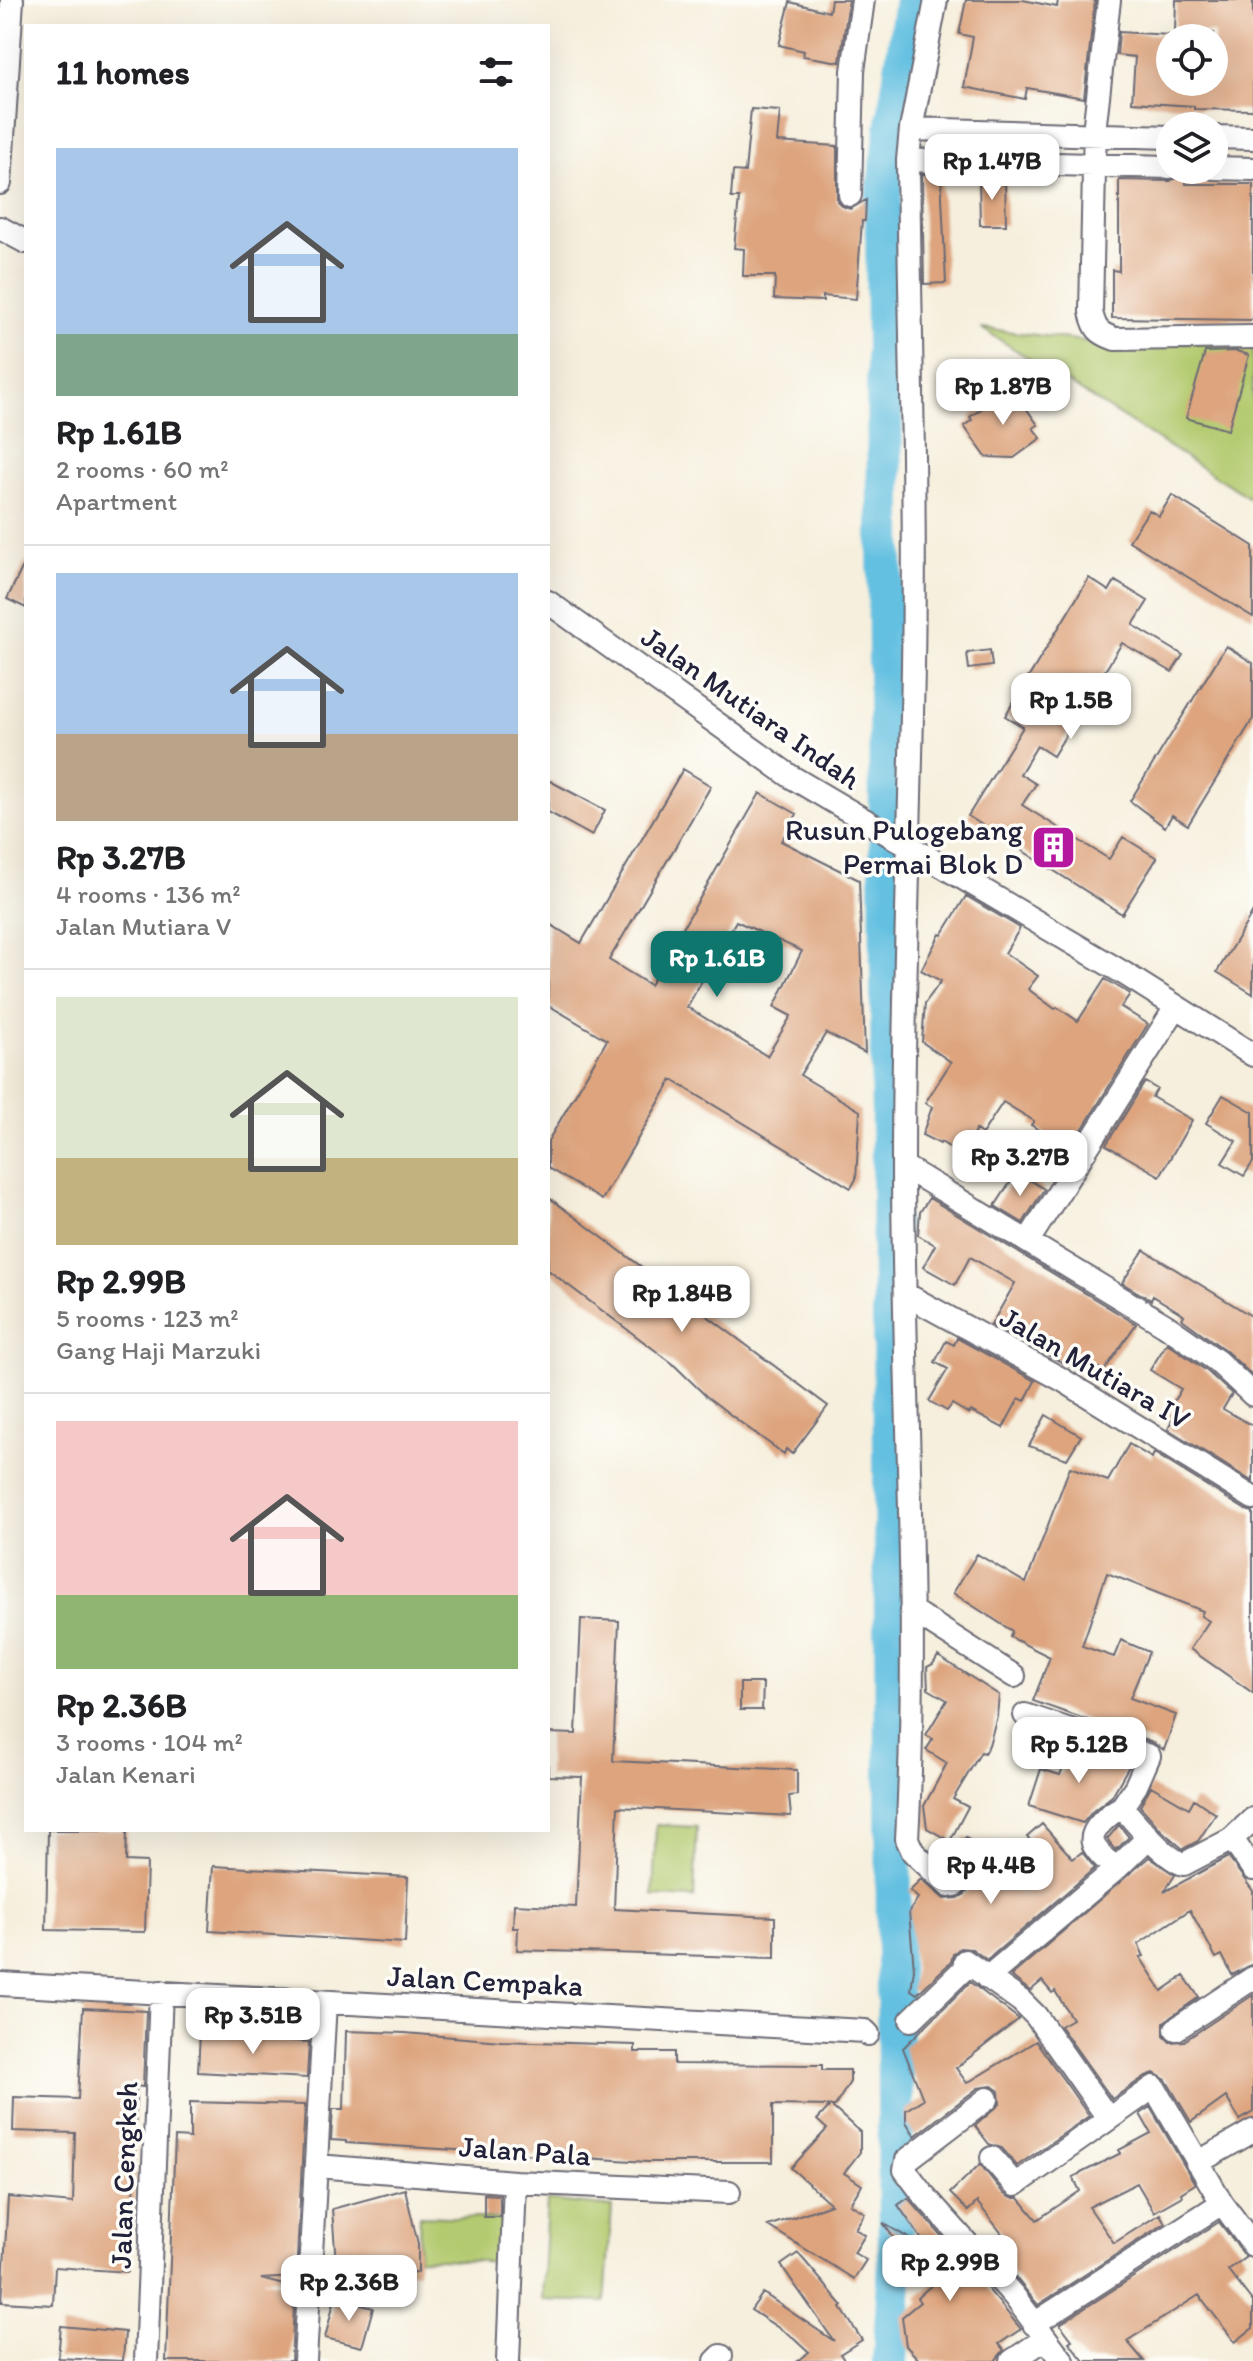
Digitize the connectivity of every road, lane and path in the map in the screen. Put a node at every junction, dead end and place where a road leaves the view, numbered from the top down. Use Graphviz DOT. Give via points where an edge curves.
graph roads {
  1 [pos="12,0"];
  2 [pos="863,0"];
  3 [pos="936,0"];
  4 [pos="1109,0"];
  5 [pos="911,129"];
  6 [pos="1094,136"];
  7 [pos="1156,137"];
  8 [pos="1228,137"];
  9 [pos="1253,138"];
  10 [pos="908,160"];
  11 [pos="1093,165"];
  12 [pos="1156,167"];
  13 [pos="1228,168"];
  14 [pos="1253,169"];
  15 [pos="0,183"];
  16 [pos="850,195"];
  17 [pos="0,228"];
  18 [pos="24,241"];
  19 [pos="1253,337"];
  20 [pos="550,603"];
  21 [pos="903,845"];
  22 [pos="1176,1007"];
  23 [pos="1253,1055"];
  24 [pos="903,1166"];
  25 [pos="1028,1241"];
  26 [pos="905,1294"];
  27 [pos="1253,1395"];
  28 [pos="1253,1498"];
  29 [pos="911,1610"];
  30 [pos="1014,1676"];
  31 [pos="1025,1715"];
  32 [pos="1122,1807"];
  33 [pos="1253,1819"];
  34 [pos="1149,1837"];
  35 [pos="1232,1839"];
  36 [pos="979,1859"];
  37 [pos="1116,1869"];
  38 [pos="1253,1869"];
  39 [pos="974,1968"];
  40 [pos="1253,1978"];
  41 [pos="0,1984"];
  42 [pos="161,1992"];
  43 [pos="325,2002"];
  44 [pos="911,2020"];
  45 [pos="1176,2029"];
  46 [pos="868,2034"];
  47 [pos="987,2099"];
  48 [pos="1108,2118"];
  49 [pos="1253,2131"];
  50 [pos="992,2158"];
  51 [pos="1197,2163"];
  52 [pos="317,2166"];
  53 [pos="515,2182"];
  54 [pos="729,2192"];
  55 [pos="1222,2203"];
  56 [pos="1252,2241"];
  57 [pos="1039,2332"];
  58 [pos="146,2361"];
  59 [pos="305,2361"];
  60 [pos="508,2361"];
  61 [pos="1012,2361"];
  62 [pos="1063,2361"];
  1 -- 15 [label="street"];
  2 -- 16 [label="street" via="853,71"];
  3 -- 5 [label="street"];
  4 -- 6 [label="street"];
  5 -- 6 [label="street"];
  5 -- 10 [label="street"];
  6 -- 7 [label="street"];
  6 -- 11 [label="street"];
  8 -- 9 [label="street"];
  10 -- 11 [label="street"];
  10 -- 21 [label="street" via="913,666"];
  11 -- 12 [label="street"];
  11 -- 19 [label="street" via="1095,328 1115,339"];
  13 -- 14 [label="street"];
  17 -- 18 [label="street"];
  20 -- 21 [label="street, Jalan Mutiara Indah" via="763,758"];
  21 -- 22 [label="street, Jalan Mutiara Indah"];
  21 -- 24 [label="street"];
  22 -- 23 [label="street, Jalan Mutiara Indah"];
  22 -- 25 [label="street"];
  24 -- 25 [label="street"];
  24 -- 26 [label="street"];
  25 -- 27 [label="street" via="1178,1334"];
  26 -- 28 [label="street, Jalan Mutiara IV" via="1061,1379"];
  26 -- 29 [label="street"];
  29 -- 30 [label="street"];
  29 -- 36 [label="street" via="913,1737 907,1839 913,1852 949,1886"];
  31 -- 32 [label="street" via="1149,1756"];
  32 -- 34 [label="street"];
  32 -- 37 [label="street" via="1092,1837"];
  33 -- 35 [label="street"];
  34 -- 35 [label="street" via="1184,1864"];
  34 -- 37 [label="street"];
  35 -- 38 [label="street"];
  37 -- 39 [label="street"];
  39 -- 44 [label="street"];
  39 -- 48 [label="street" via="1036,2016"];
  40 -- 45 [label="street"];
  41 -- 42 [label="street, Jalan Cempaka"];
  42 -- 43 [label="street, Jalan Cempaka"];
  42 -- 58 [label="street, Jalan Cengkeh"];
  43 -- 46 [label="street, Jalan Cempaka"];
  43 -- 52 [label="street"];
  47 -- 57 [label="street" via="911,2157 905,2170"];
  48 -- 50 [label="street" via="1015,2185"];
  48 -- 51 [label="street" via="1154,2087"];
  49 -- 51 [label="street"];
  51 -- 55 [label="street"];
  52 -- 53 [label="street, Jalan Pala"];
  52 -- 59 [label="street"];
  53 -- 54 [label="street, Jalan Pala"];
  53 -- 60 [label="street"];
  55 -- 56 [label="street"];
  55 -- 57 [label="street"];
  57 -- 61 [label="street"];
  57 -- 62 [label="street"];
}
